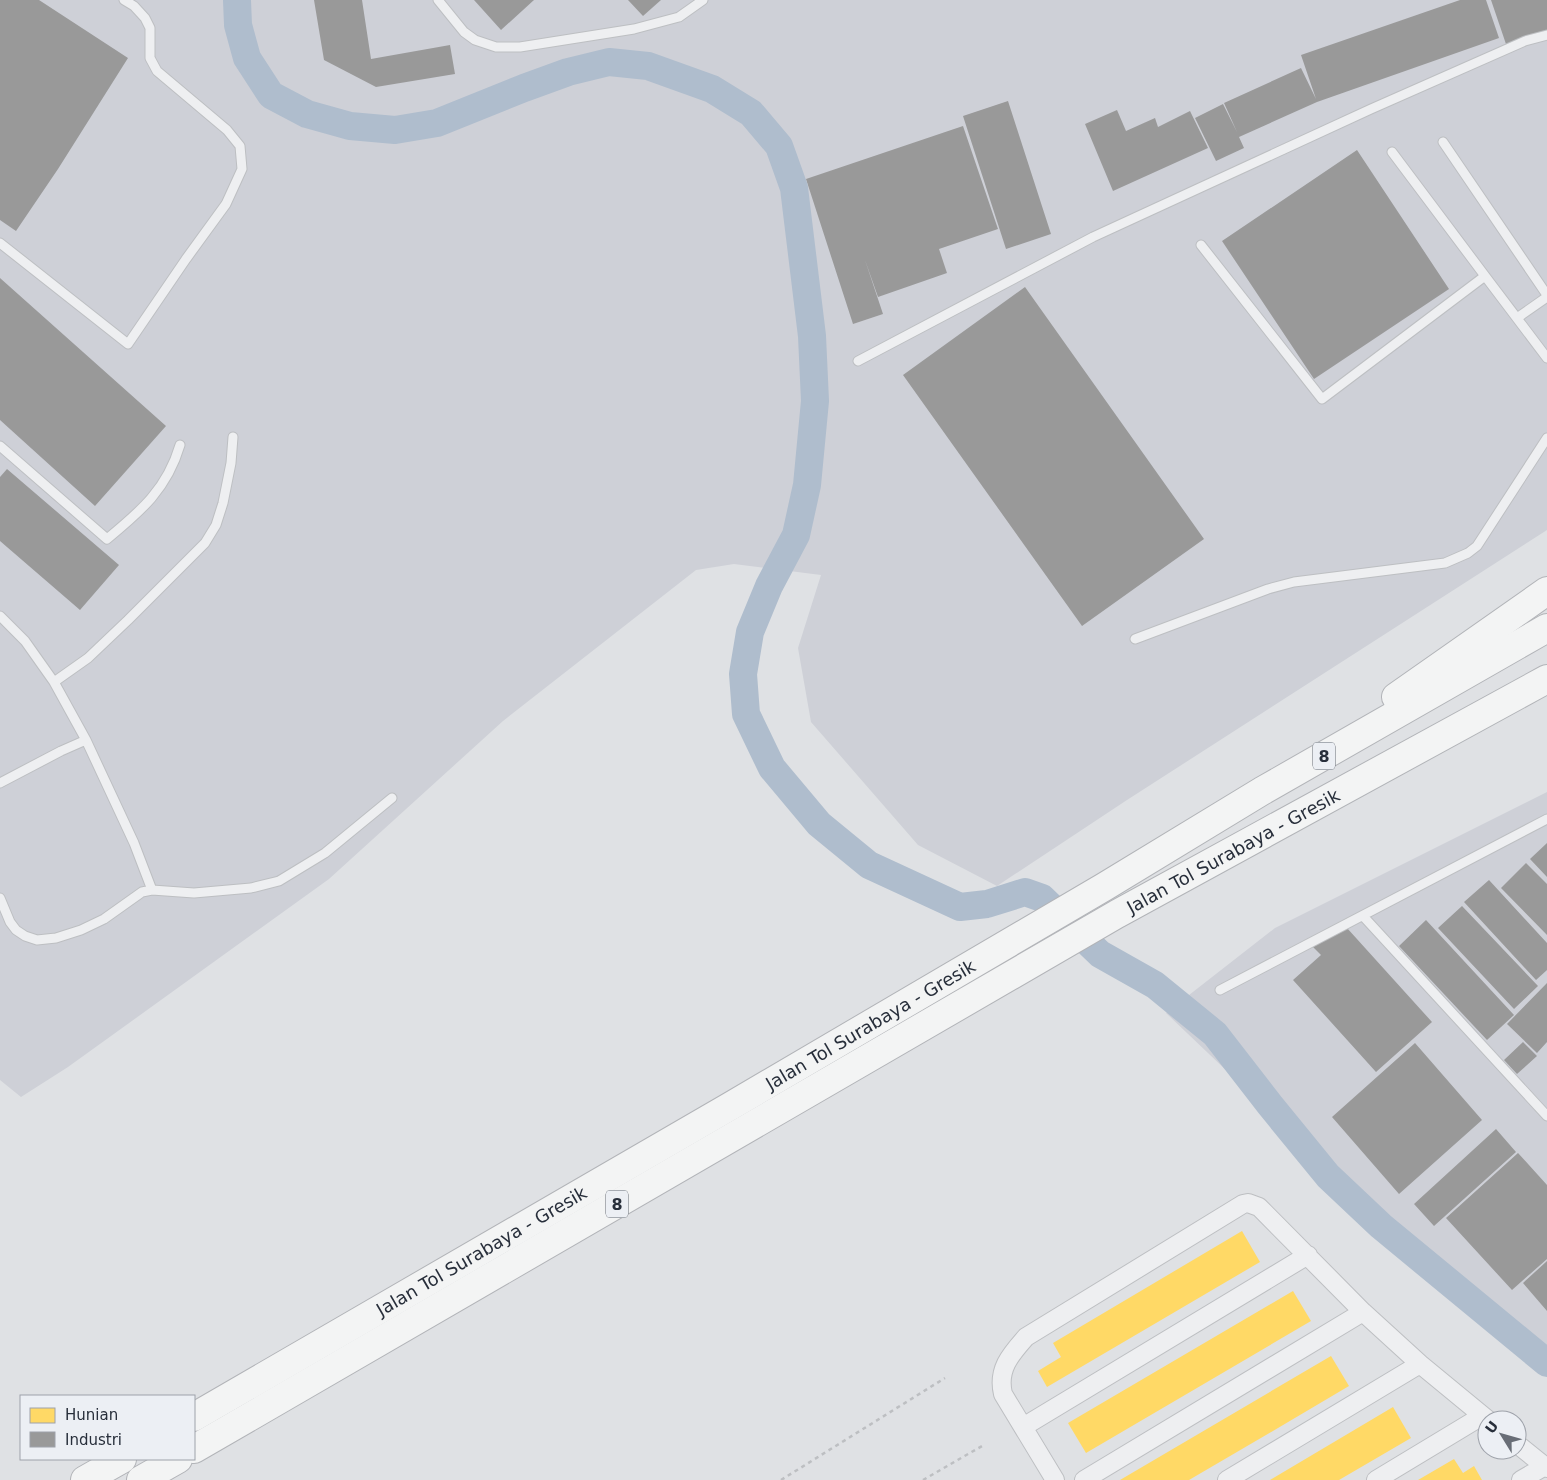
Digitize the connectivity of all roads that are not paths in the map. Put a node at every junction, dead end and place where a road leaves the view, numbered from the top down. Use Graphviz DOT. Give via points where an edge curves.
graph roads {
  1 [pos="124,0"];
  2 [pos="438,0"];
  3 [pos="703,0"];
  4 [pos="1547,35"];
  5 [pos="1442,142"];
  6 [pos="1392,152"];
  7 [pos="0,243"];
  8 [pos="1201,245"];
  9 [pos="1486,276"];
  10 [pos="1547,296"];
  11 [pos="1517,318"];
  12 [pos="1547,358"];
  13 [pos="858,361"];
  14 [pos="233,438"];
  15 [pos="1547,438"];
  16 [pos="180,445"];
  17 [pos="0,446"];
  18 [pos="1547,591"];
  19 [pos="1,617"];
  20 [pos="1547,628"];
  21 [pos="1135,639"];
  22 [pos="1547,679"];
  23 [pos="54,682"];
  24 [pos="1547,696"];
  25 [pos="1503,703"];
  26 [pos="86,740"];
  27 [pos="0,783"];
  28 [pos="1262,791"];
  29 [pos="392,798"];
  30 [pos="1547,819"];
  31 [pos="152,890"];
  32 [pos="0,898"];
  33 [pos="1363,916"];
  34 [pos="1220,990"];
  35 [pos="1547,1116"];
  36 [pos="1308,1255"];
  37 [pos="1362,1312"];
  38 [pos="1420,1364"];
  39 [pos="1477,1411"];
  40 [pos="195,1416"];
  41 [pos="1477,1423"];
  42 [pos="1023,1427"];
  43 [pos="195,1448"];
  44 [pos="1527,1452"];
  45 [pos="120,1460"];
  46 [pos="176,1460"];
  47 [pos="1546,1467"];
  48 [pos="85,1480"];
  49 [pos="141,1480"];
  50 [pos="1055,1480"];
  51 [pos="1084,1480"];
  52 [pos="1227,1480"];
  53 [pos="1376,1480"];
  54 [pos="1521,1480"];
  1 -- 7 [label="lane" via="134,6 150,28 150,58 157,72 227,130 240,146 242,169 226,204 128,344"];
  2 -- 3 [label="lane" via="464,32 475,40 496,47 520,47 634,29 679,17"];
  4 -- 13 [label="lane" via="1525,41 1380,105 1093,237"];
  5 -- 10 [label="lane"];
  6 -- 9 [label="lane"];
  8 -- 9 [label="lane" via="1322,399"];
  9 -- 11 [label="lane"];
  10 -- 11 [label="lane"];
  11 -- 12 [label="lane"];
  14 -- 23 [label="lane" via="223,503 216,525 205,543 88,658"];
  15 -- 21 [label="lane" via="1477,546 1468,553 1445,563 1268,588"];
  16 -- 17 [label="lane" via="160,489 107,539"];
  18 -- 28 [label="highway"];
  19 -- 23 [label="lane" via="25,641"];
  20 -- 28 [label="highway, Jalan Tol Surabaya - Gresik / 8"];
  22 -- 25 [label="highway, Jalan Tol Surabaya - Gresik / 8"];
  23 -- 26 [label="lane"];
  24 -- 25 [label="highway"];
  25 -- 43 [label="highway, Jalan Tol Surabaya - Gresik / 8" via="1117,914"];
  26 -- 27 [label="lane"];
  26 -- 31 [label="lane"];
  28 -- 40 [label="highway, Jalan Tol Surabaya - Gresik / 8" via="1104,887"];
  29 -- 31 [label="lane" via="325,853 279,881 251,888 194,893"];
  30 -- 33 [label="lane"];
  31 -- 32 [label="lane" via="136,895 104,919 81,930 37,940 16,930"];
  33 -- 34 [label="lane"];
  33 -- 35 [label="lane"];
  36 -- 37 [label="street"];
  36 -- 42 [label="street"];
  36 -- 42 [label="street" via="1259,1207 1243,1204 1026,1337 1010,1355 1000,1382 1003,1394"];
  37 -- 38 [label="street"];
  37 -- 51 [label="street"];
  38 -- 39 [label="street"];
  38 -- 52 [label="street"];
  41 -- 53 [label="street"];
  42 -- 50 [label="street"];
  44 -- 47 [label="street"];
  45 -- 48 [label="highway"];
  46 -- 49 [label="highway"];
  47 -- 54 [label="street"];
}
